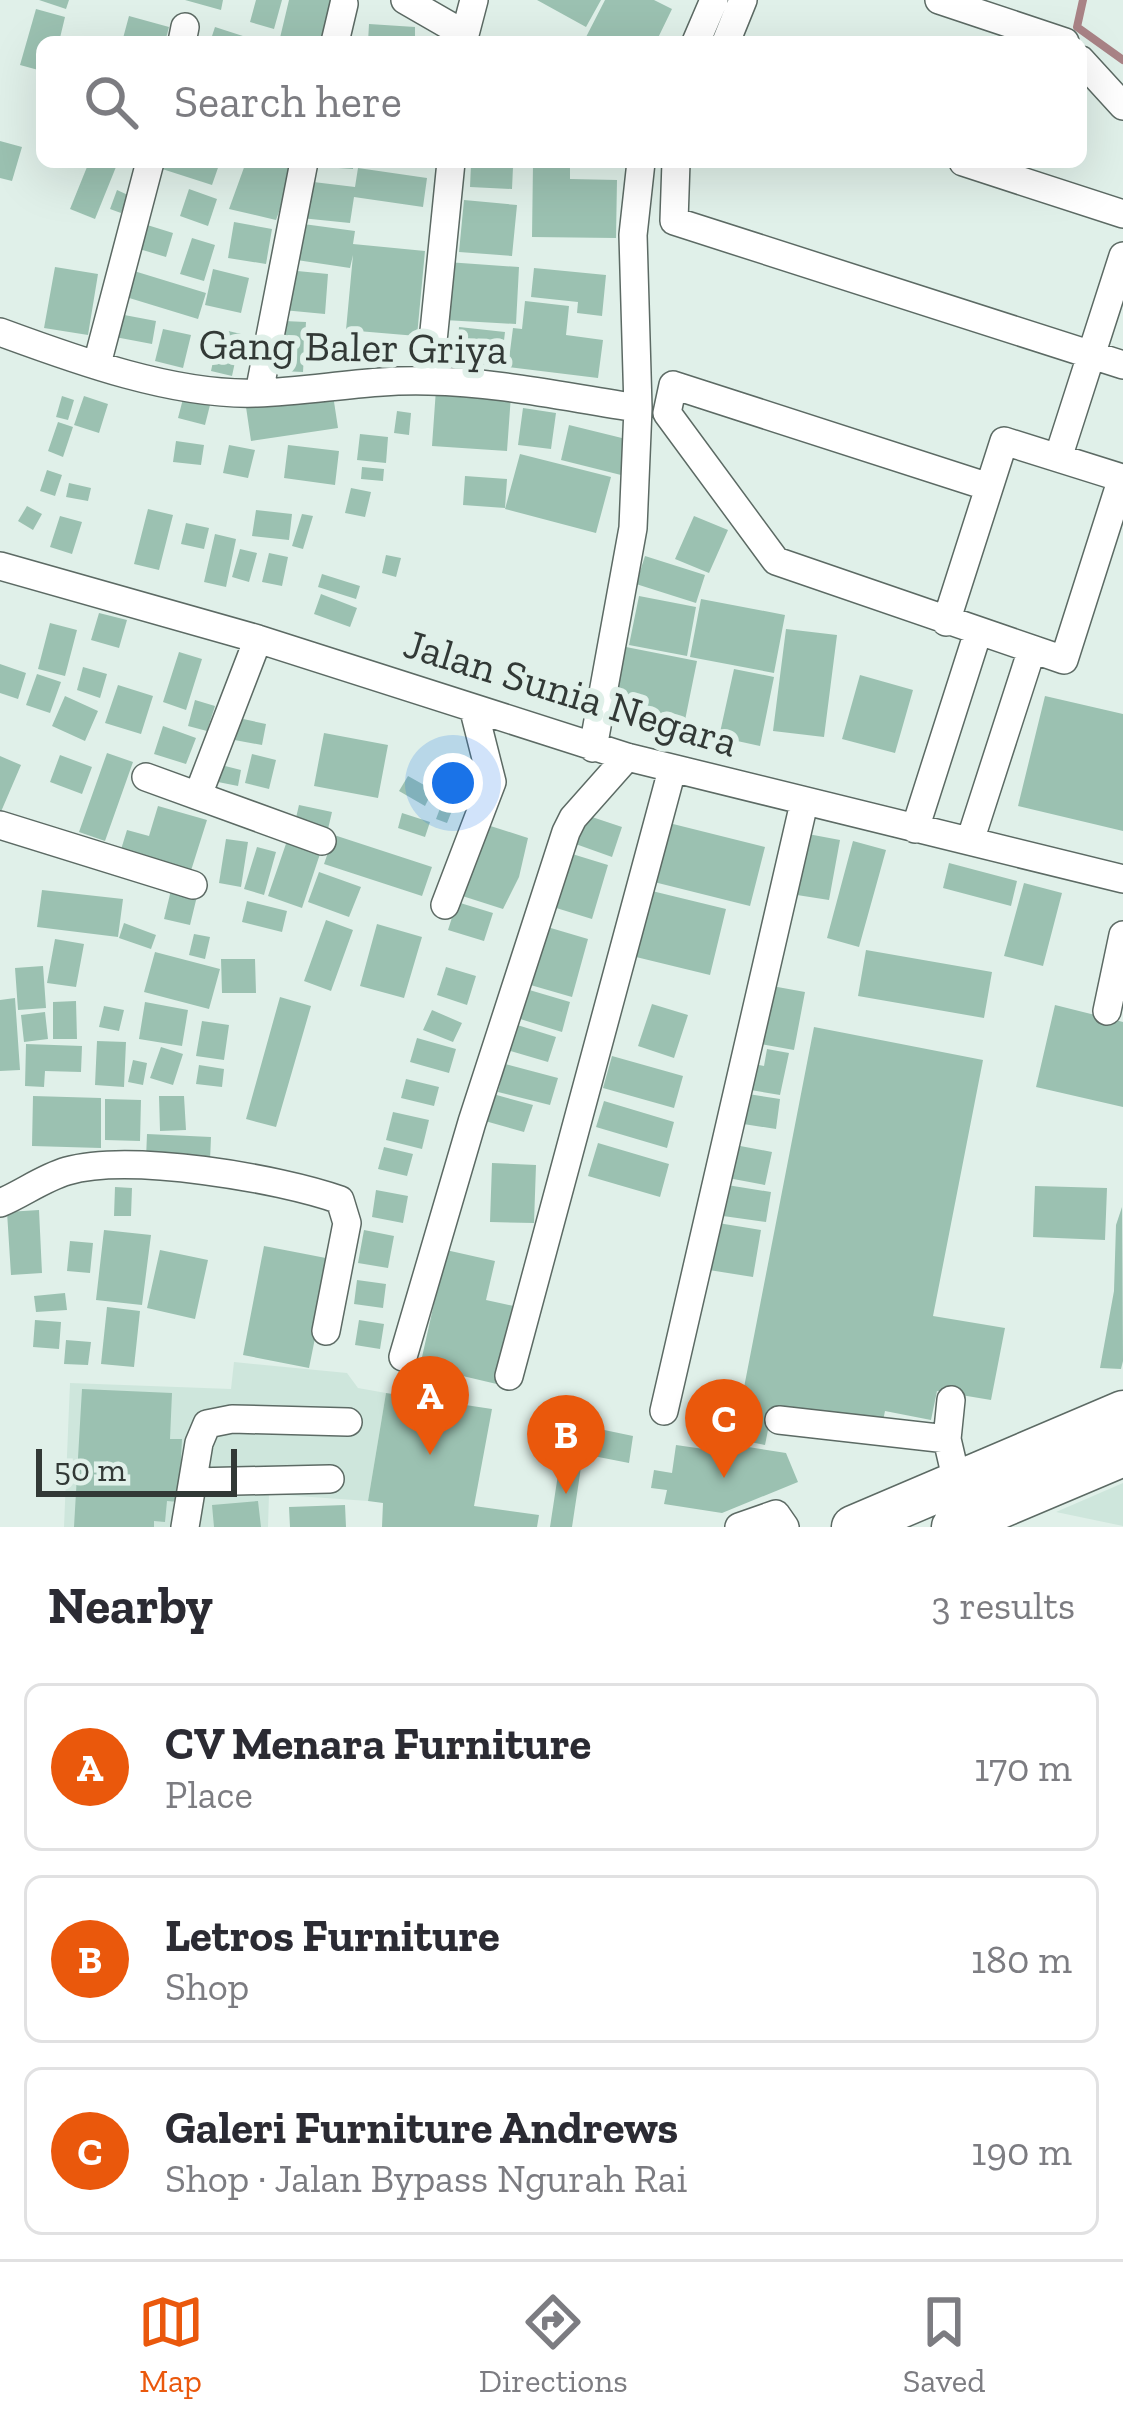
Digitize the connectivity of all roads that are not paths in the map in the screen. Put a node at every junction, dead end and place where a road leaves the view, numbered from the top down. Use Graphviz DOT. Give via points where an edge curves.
graph roads {
  1 [pos="405,0"];
  2 [pos="474,0"];
  3 [pos="714,0"];
  4 [pos="743,0"];
  5 [pos="939,0"];
  6 [pos="344,4"];
  7 [pos="336,36"];
  8 [pos="459,36"];
  9 [pos="464,36"];
  10 [pos="699,36"];
  11 [pos="728,36"];
  12 [pos="1047,36"];
  13 [pos="1087,67"];
  14 [pos="1123,106"];
  15 [pos="148,168"];
  16 [pos="303,168"];
  17 [pos="451,168"];
  18 [pos="640,168"];
  19 [pos="676,168"];
  20 [pos="981,168"];
  21 [pos="1123,214"];
  22 [pos="1123,256"];
  23 [pos="0,332"];
  24 [pos="1091,355"];
  25 [pos="97,364"];
  26 [pos="1123,365"];
  27 [pos="429,381"];
  28 [pos="259,393"];
  29 [pos="638,408"];
  30 [pos="1058,458"];
  31 [pos="989,487"];
  32 [pos="0,566"];
  33 [pos="946,622"];
  34 [pos="978,632"];
  35 [pos="258,639"];
  36 [pos="1032,649"];
  37 [pos="475,711"];
  38 [pos="593,748"];
  39 [pos="626,758"];
  40 [pos="672,770"];
  41 [pos="146,777"];
  42 [pos="198,795"];
  43 [pos="804,803"];
  44 [pos="0,825"];
  45 [pos="915,829"];
  46 [pos="322,841"];
  47 [pos="970,841"];
  48 [pos="1123,879"];
  49 [pos="193,885"];
  50 [pos="445,905"];
  51 [pos="1123,935"];
  52 [pos="1107,1011"];
  53 [pos="0,1203"];
  54 [pos="326,1331"];
  55 [pos="403,1357"];
  56 [pos="509,1376"];
  57 [pos="951,1400"];
  58 [pos="664,1411"];
  59 [pos="1123,1412"];
  60 [pos="779,1420"];
  61 [pos="348,1422"];
  62 [pos="947,1439"];
  63 [pos="1123,1455"];
  64 [pos="330,1479"];
  65 [pos="193,1482"];
  66 [pos="959,1515"];
  67 [pos="185,1527"];
  68 [pos="739,1527"];
  69 [pos="785,1527"];
  70 [pos="853,1527"];
  1 -- 8 [label="street"];
  2 -- 9 [label="street"];
  3 -- 10 [label="street"];
  4 -- 11 [label="street"];
  5 -- 12 [label="street"];
  6 -- 7 [label="street"];
  13 -- 14 [label="street"];
  15 -- 25 [label="street"];
  16 -- 28 [label="street"];
  17 -- 27 [label="street"];
  18 -- 29 [label="street" via="633,235"];
  19 -- 24 [label="street" via="674,221"];
  20 -- 21 [label="street"];
  22 -- 24 [label="street"];
  23 -- 25 [label="street, Gang Baler Griya"];
  24 -- 26 [label="street"];
  24 -- 30 [label="street"];
  25 -- 28 [label="street, Gang Baler Griya" via="210,391"];
  27 -- 28 [label="street, Gang Baler Griya"];
  27 -- 29 [label="street, Gang Baler Griya"];
  29 -- 38 [label="street" via="631,546"];
  30 -- 31 [label="street" via="1004,441"];
  30 -- 36 [label="street" via="1122,478 1064,659"];
  31 -- 33 [label="street"];
  31 -- 33 [label="street" via="673,385 667,413 776,561"];
  32 -- 35 [label="street, Jalan Sunia Negara"];
  33 -- 34 [label="street"];
  34 -- 36 [label="street"];
  34 -- 45 [label="street"];
  35 -- 37 [label="street, Jalan Sunia Negara"];
  35 -- 42 [label="street"];
  36 -- 47 [label="street"];
  37 -- 38 [label="street, Jalan Sunia Negara"];
  37 -- 50 [label="street" via="492,782"];
  38 -- 39 [label="street, Jalan Sunia Negara"];
  39 -- 40 [label="street, Jalan Sunia Negara"];
  39 -- 55 [label="street" via="566,832"];
  40 -- 43 [label="street, Jalan Sunia Negara"];
  40 -- 56 [label="street"];
  41 -- 42 [label="street"];
  42 -- 46 [label="street"];
  43 -- 45 [label="street, Jalan Sunia Negara"];
  43 -- 58 [label="street"];
  44 -- 49 [label="street"];
  45 -- 47 [label="street, Jalan Sunia Negara"];
  47 -- 48 [label="street, Jalan Sunia Negara"];
  51 -- 52 [label="street"];
  53 -- 54 [label="street" via="100,1165 295,1184 340,1200 347,1223"];
  57 -- 62 [label="street"];
  59 -- 66 [label="highway"];
  60 -- 62 [label="street"];
  61 -- 65 [label="street" via="217,1419 202,1432"];
  62 -- 66 [label="street"];
  63 -- 66 [label="highway"];
  64 -- 65 [label="street"];
  65 -- 67 [label="street"];
  66 -- 70 [label="highway"];
  68 -- 69 [label="street" via="776,1514"];
}
